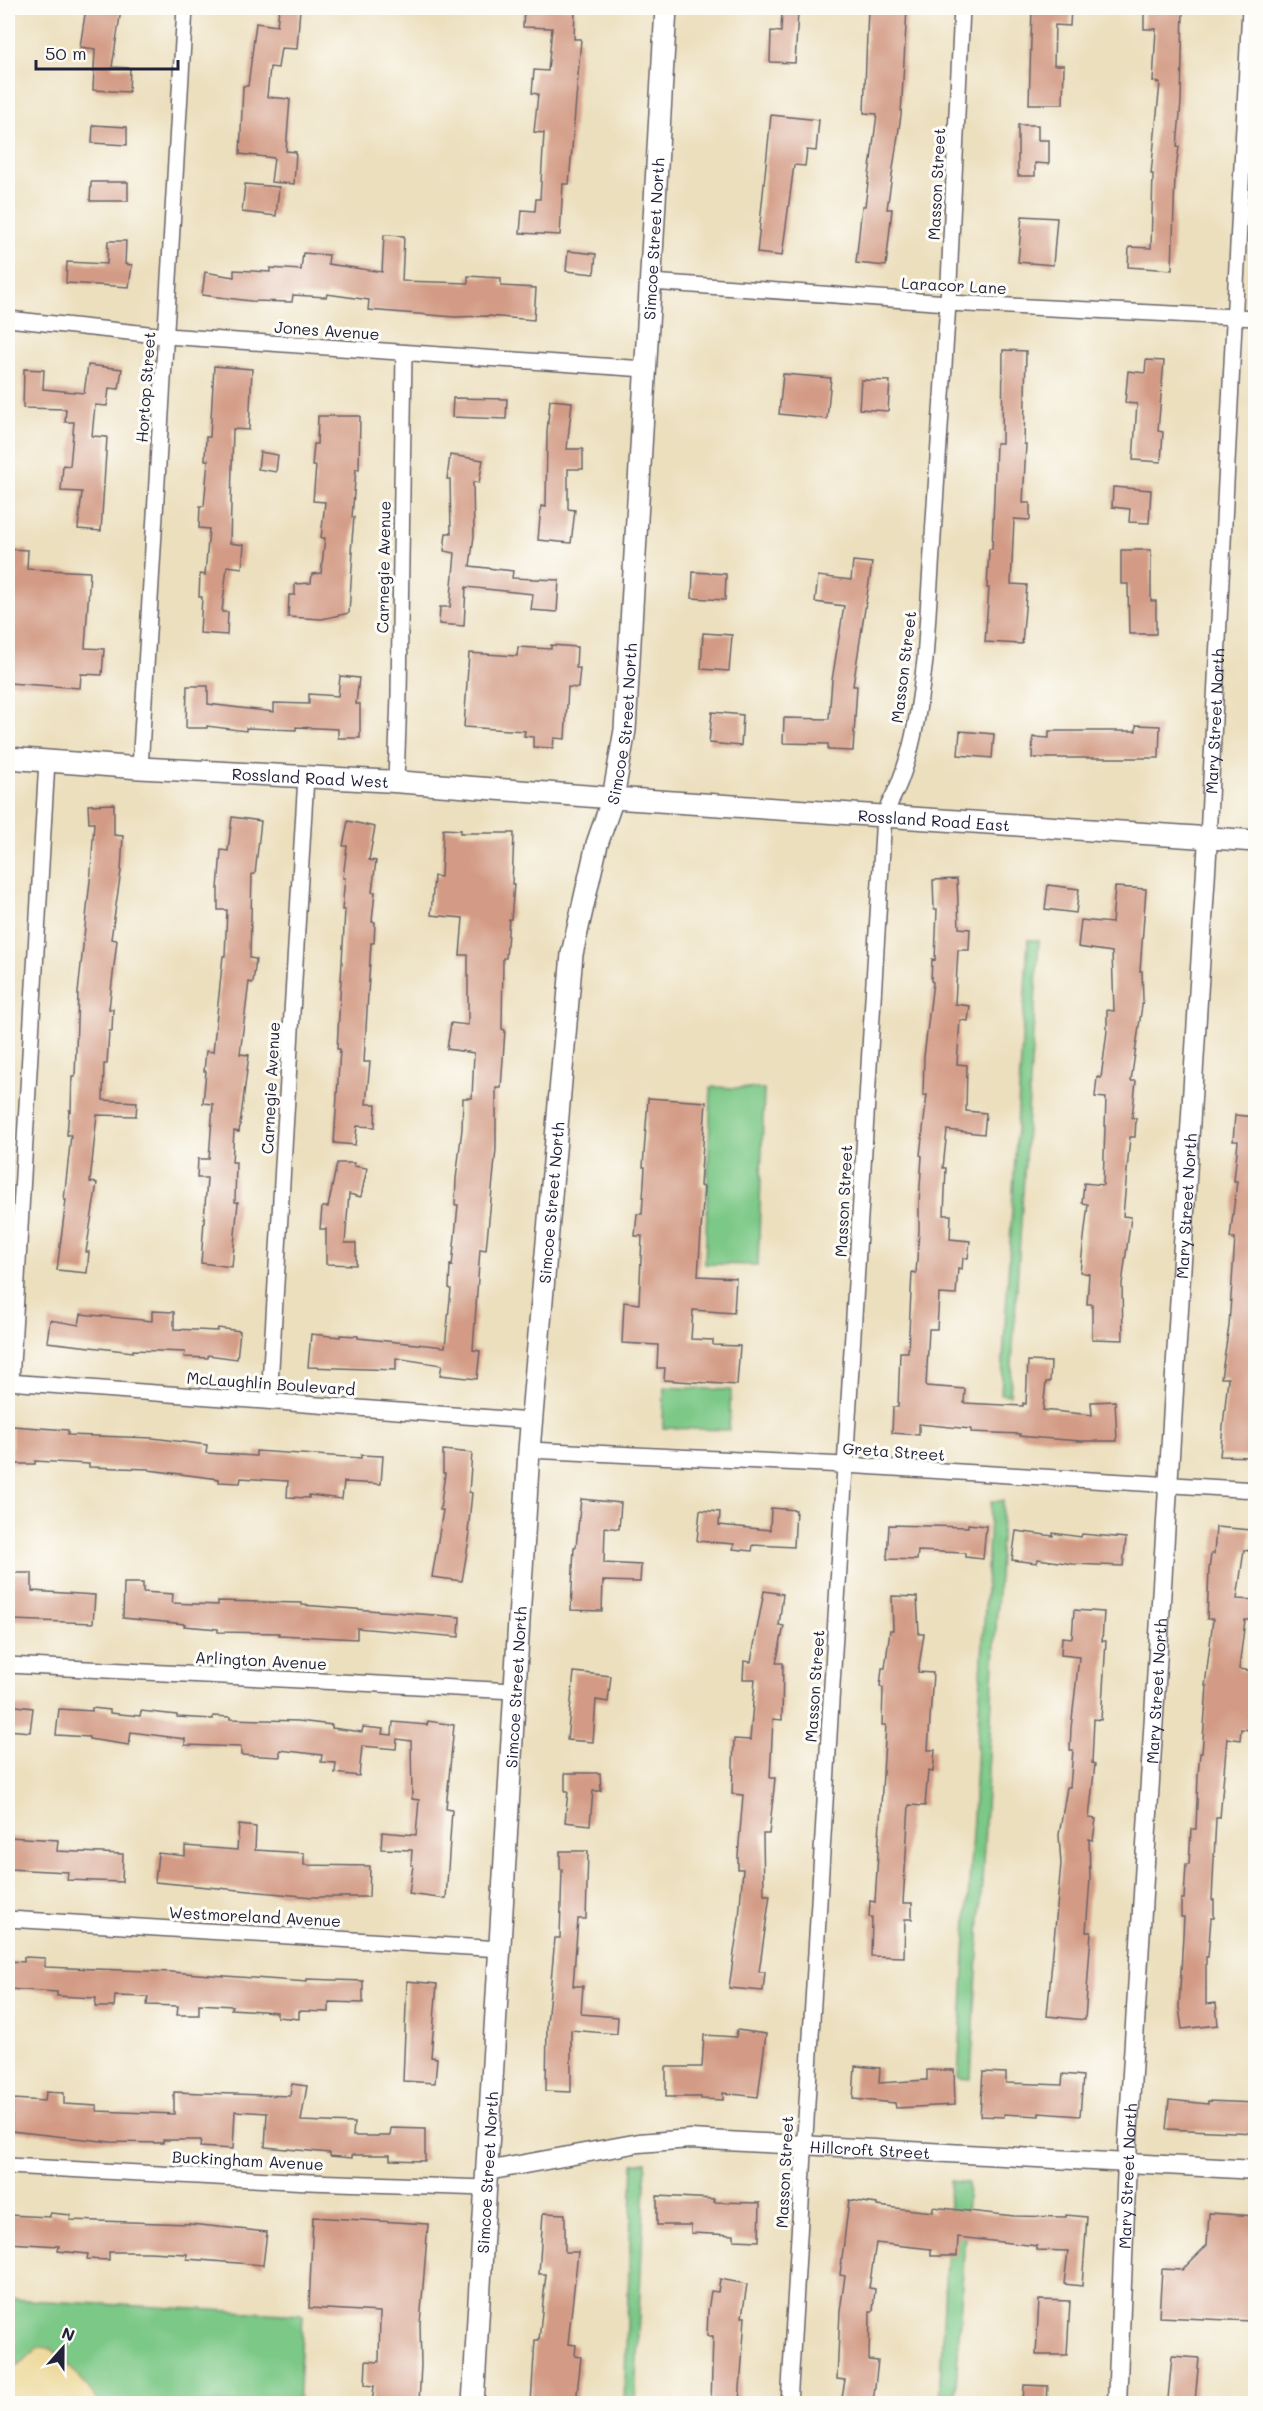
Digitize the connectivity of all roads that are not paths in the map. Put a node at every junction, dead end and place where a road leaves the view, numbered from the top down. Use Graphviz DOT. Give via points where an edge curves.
graph roads {
  1 [pos="185,8"];
  2 [pos="666,8"];
  3 [pos="962,8"];
  4 [pos="1250,8"];
  5 [pos="651,282"];
  6 [pos="948,303"];
  7 [pos="1236,317"];
  8 [pos="1256,318"];
  9 [pos="8,319"];
  10 [pos="166,336"];
  11 [pos="404,353"];
  12 [pos="645,369"];
  13 [pos="8,758"];
  14 [pos="47,761"];
  15 [pos="140,768"];
  16 [pos="306,777"];
  17 [pos="396,781"];
  18 [pos="613,798"];
  19 [pos="884,815"];
  20 [pos="1208,838"];
  21 [pos="1256,841"];
  22 [pos="9,1382"];
  23 [pos="269,1401"];
  24 [pos="532,1420"];
  25 [pos="529,1450"];
  26 [pos="845,1466"];
  27 [pos="1169,1486"];
  28 [pos="1256,1490"];
  29 [pos="8,1665"];
  30 [pos="514,1691"];
  31 [pos="8,1919"];
  32 [pos="501,1948"];
  33 [pos="804,2145"];
  34 [pos="1126,2164"];
  35 [pos="8,2166"];
  36 [pos="1256,2170"];
  37 [pos="487,2180"];
  38 [pos="473,2403"];
  39 [pos="789,2403"];
  40 [pos="1117,2403"];
  1 -- 10 [label="street, Hortop Street"];
  2 -- 5 [label="main road, Simcoe Street North"];
  3 -- 6 [label="street, Masson Street"];
  4 -- 7 [label="street, Mary Street North"];
  5 -- 6 [label="street, Laracor Lane"];
  5 -- 12 [label="main road, Simcoe Street North"];
  6 -- 7 [label="street, Laracor Lane"];
  6 -- 19 [label="street, Masson Street" via="925,660 908,756"];
  7 -- 8 [label="street, Laracor Lane"];
  7 -- 20 [label="street, Mary Street North"];
  9 -- 10 [label="street, Jones Avenue"];
  10 -- 11 [label="street, Jones Avenue"];
  10 -- 15 [label="street, Hortop Street"];
  11 -- 12 [label="street, Jones Avenue"];
  11 -- 17 [label="street, Carnegie Avenue"];
  12 -- 18 [label="main road, Simcoe Street North" via="625,730"];
  13 -- 14 [label="main road, Rossland Road West"];
  14 -- 15 [label="main road, Rossland Road West"];
  14 -- 22 [label="street"];
  15 -- 16 [label="main road, Rossland Road West"];
  16 -- 17 [label="main road, Rossland Road West"];
  16 -- 23 [label="street, Carnegie Avenue"];
  17 -- 18 [label="main road, Rossland Road West"];
  18 -- 19 [label="main road, Rossland Road East"];
  18 -- 24 [label="main road, Simcoe Street North" via="597,844 572,954"];
  19 -- 20 [label="main road, Rossland Road East"];
  19 -- 26 [label="street, Masson Street"];
  20 -- 21 [label="main road, Rossland Road East"];
  20 -- 27 [label="street, Mary Street North"];
  22 -- 23 [label="street, McLaughlin Boulevard"];
  23 -- 24 [label="street, McLaughlin Boulevard"];
  24 -- 25 [label="main road, Simcoe Street North"];
  25 -- 26 [label="street, Greta Street"];
  25 -- 30 [label="main road, Simcoe Street North"];
  26 -- 27 [label="street, Greta Street"];
  26 -- 33 [label="street, Masson Street"];
  27 -- 28 [label="street, Greta Street"];
  27 -- 34 [label="street, Mary Street North"];
  29 -- 30 [label="street, Arlington Avenue"];
  30 -- 32 [label="main road, Simcoe Street North"];
  31 -- 32 [label="street, Westmoreland Avenue"];
  32 -- 37 [label="main road, Simcoe Street North"];
  33 -- 34 [label="street, Hillcroft Street"];
  33 -- 37 [label="street, Hillcroft Street" via="690,2139 639,2144"];
  33 -- 39 [label="street, Masson Street"];
  34 -- 36 [label="street, Hillcroft Street"];
  34 -- 40 [label="street, Mary Street North"];
  35 -- 37 [label="street, Buckingham Avenue" via="309,2182"];
  37 -- 38 [label="main road, Simcoe Street North"];
}
